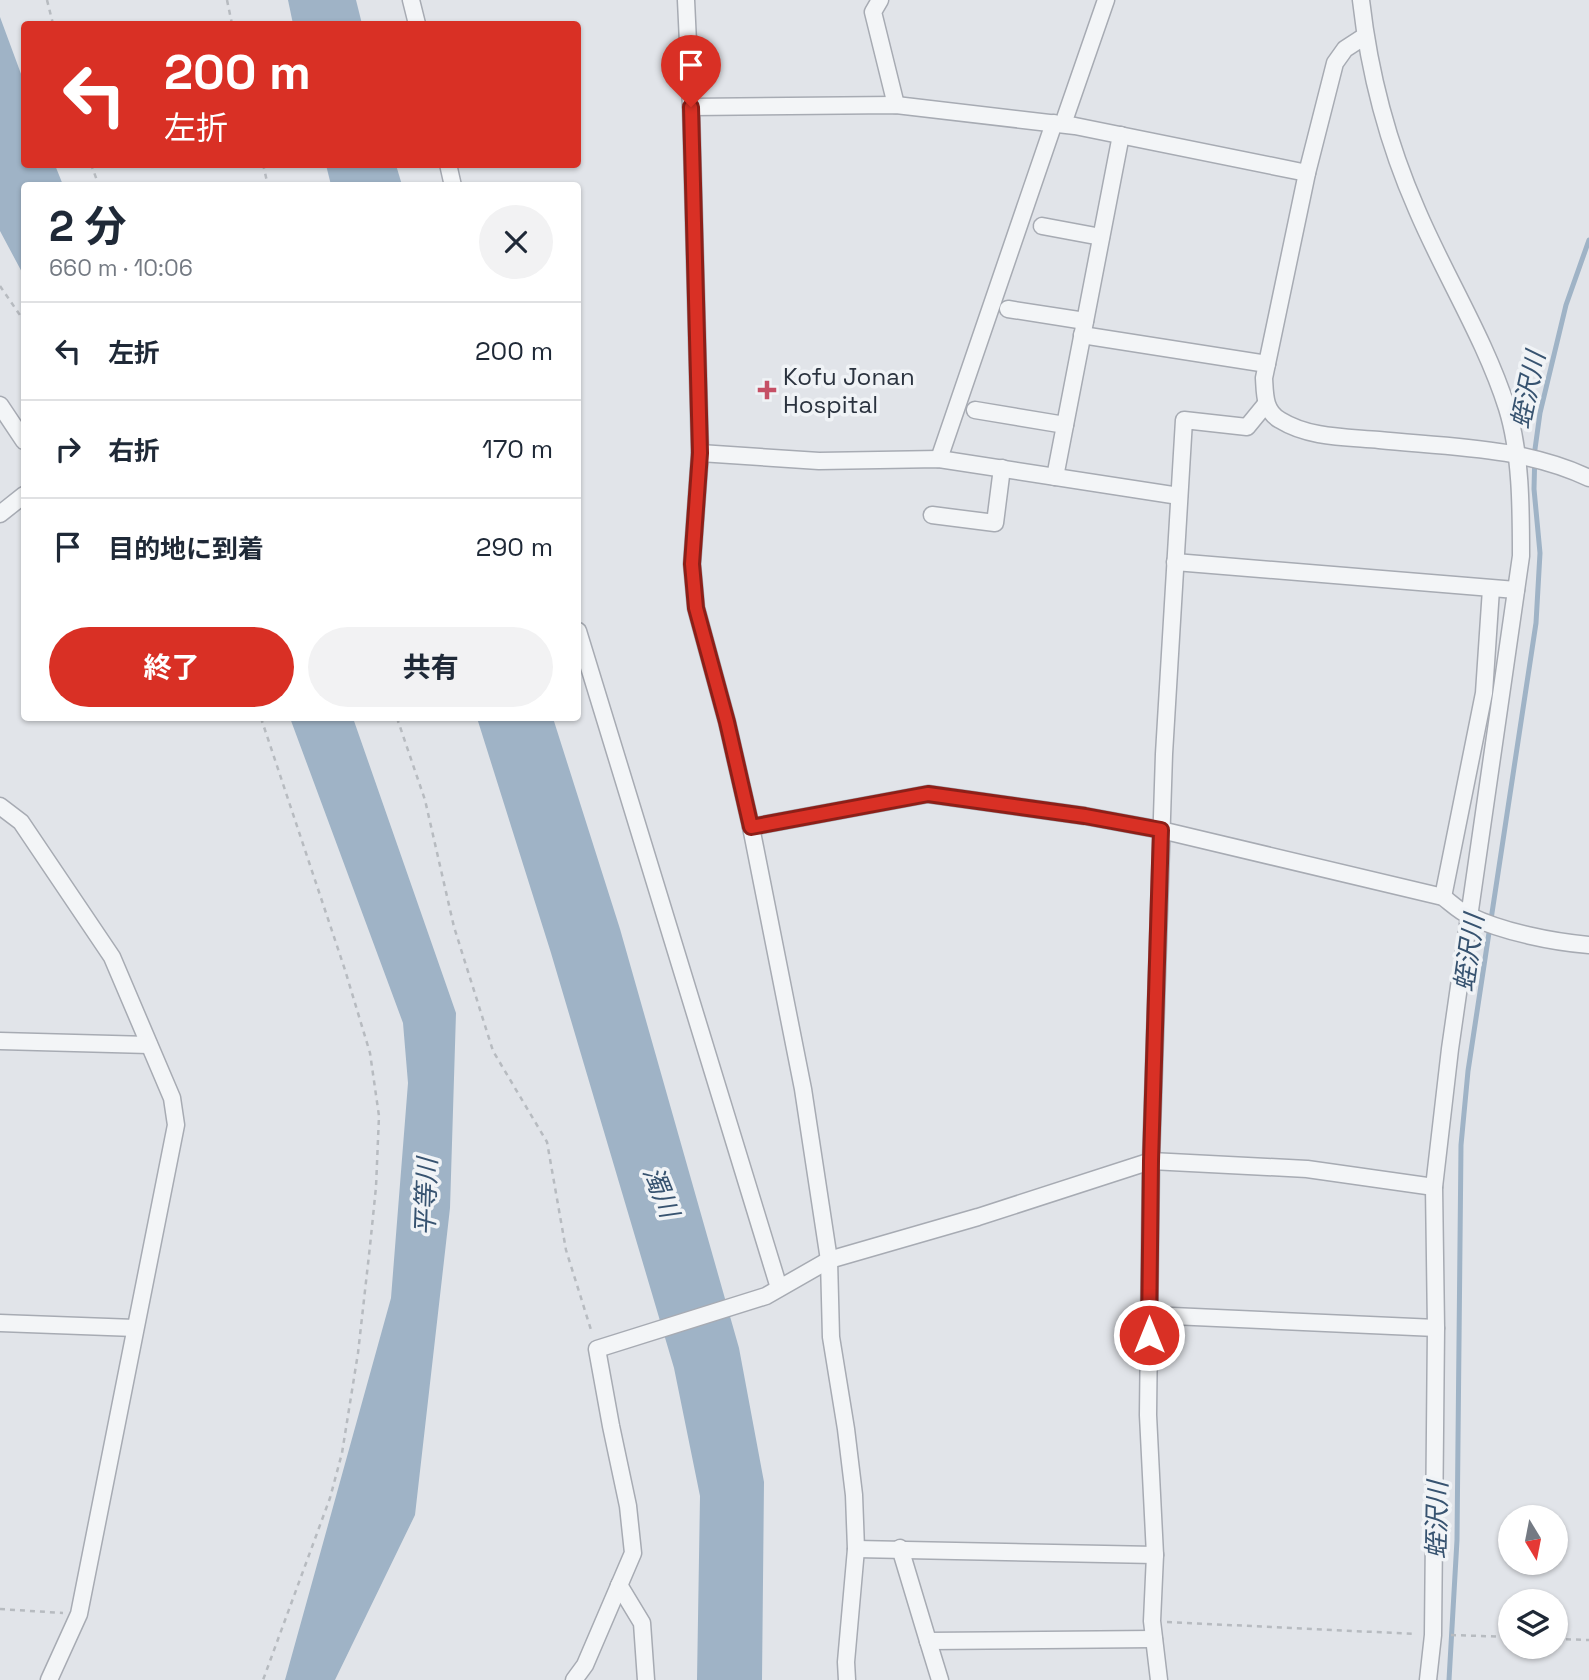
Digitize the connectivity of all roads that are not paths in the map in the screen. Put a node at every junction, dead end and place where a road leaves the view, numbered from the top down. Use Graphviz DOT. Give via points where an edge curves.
graph roads {
  1 [pos="411,0"];
  2 [pos="686,0"];
  3 [pos="880,0"];
  4 [pos="1106,0"];
  5 [pos="1361,0"];
  6 [pos="416,21"];
  7 [pos="1365,36"];
  8 [pos="897,105"];
  9 [pos="691,107"];
  10 [pos="1059,124"];
  11 [pos="1121,135"];
  12 [pos="1307,173"];
  13 [pos="1042,226"];
  14 [pos="1101,237"];
  15 [pos="1008,309"];
  16 [pos="1084,328"];
  17 [pos="1267,364"];
  18 [pos="0,405"];
  19 [pos="1265,405"];
  20 [pos="975,410"];
  21 [pos="1065,425"];
  22 [pos="21,436"];
  23 [pos="700,453"];
  24 [pos="1528,457"];
  25 [pos="939,459"];
  26 [pos="1002,468"];
  27 [pos="1055,477"];
  28 [pos="1589,478"];
  29 [pos="1179,496"];
  30 [pos="21,497"];
  31 [pos="0,514"];
  32 [pos="932,515"];
  33 [pos="1175,562"];
  34 [pos="1491,589"];
  35 [pos="1516,590"];
  36 [pos="581,641"];
  37 [pos="1486,667"];
  38 [pos="1504,671"];
  39 [pos="0,806"];
  40 [pos="751,827"];
  41 [pos="1161,830"];
  42 [pos="1443,897"];
  43 [pos="1474,918"];
  44 [pos="1589,945"];
  45 [pos="0,1041"];
  46 [pos="149,1045"];
  47 [pos="1151,1161"];
  48 [pos="1434,1187"];
  49 [pos="829,1261"];
  50 [pos="773,1292"];
  51 [pos="1150,1315"];
  52 [pos="0,1323"];
  53 [pos="135,1328"];
  54 [pos="1436,1328"];
  55 [pos="900,1548"];
  56 [pos="856,1549"];
  57 [pos="1155,1555"];
  58 [pos="619,1585"];
  59 [pos="1154,1639"];
  60 [pos="928,1640"];
  61 [pos="48,1680"];
  62 [pos="574,1680"];
  63 [pos="646,1680"];
  64 [pos="847,1680"];
  65 [pos="940,1680"];
  66 [pos="1159,1680"];
  67 [pos="1428,1680"];
  1 -- 6 [label="street"];
  2 -- 9 [label="street"];
  3 -- 8 [label="street" via="873,12"];
  4 -- 10 [label="street"];
  5 -- 7 [label="street"];
  7 -- 12 [label="street" via="1345,49 1335,63"];
  7 -- 24 [label="street" via="1405,181"];
  8 -- 9 [label="street"];
  8 -- 10 [label="street"];
  9 -- 23 [label="street"];
  10 -- 11 [label="street"];
  10 -- 25 [label="street"];
  11 -- 12 [label="street"];
  11 -- 14 [label="street"];
  12 -- 17 [label="street"];
  13 -- 14 [label="street"];
  14 -- 16 [label="street"];
  15 -- 16 [label="street"];
  16 -- 17 [label="street"];
  16 -- 21 [label="street"];
  17 -- 19 [label="street"];
  18 -- 22 [label="street"];
  19 -- 24 [label="street" via="1278,420 1316,434"];
  19 -- 29 [label="street" via="1247,427 1184,420"];
  20 -- 21 [label="street"];
  21 -- 27 [label="street"];
  23 -- 25 [label="street" via="819,461"];
  23 -- 40 [label="street" via="692,564 696,608"];
  24 -- 28 [label="street"];
  24 -- 35 [label="street"];
  25 -- 26 [label="street"];
  26 -- 27 [label="street"];
  26 -- 32 [label="street" via="995,523"];
  27 -- 29 [label="street"];
  29 -- 33 [label="street"];
  30 -- 31 [label="street"];
  33 -- 34 [label="street"];
  33 -- 41 [label="street"];
  34 -- 35 [label="street"];
  34 -- 37 [label="street"];
  35 -- 38 [label="street"];
  36 -- 50 [label="street"];
  37 -- 38 [label="street"];
  37 -- 42 [label="street"];
  38 -- 43 [label="street"];
  39 -- 46 [label="street" via="21,822 112,957"];
  40 -- 41 [label="street" via="928,794"];
  40 -- 49 [label="street" via="803,1089"];
  41 -- 42 [label="street"];
  41 -- 47 [label="street"];
  42 -- 43 [label="street"];
  43 -- 44 [label="street"];
  43 -- 48 [label="street" via="1441,1112"];
  45 -- 46 [label="street"];
  46 -- 53 [label="street" via="172,1098 176,1125"];
  47 -- 48 [label="street" via="1307,1169"];
  47 -- 49 [label="street"];
  47 -- 51 [label="street"];
  48 -- 54 [label="street"];
  49 -- 50 [label="street"];
  49 -- 56 [label="street" via="831,1337 854,1495"];
  50 -- 58 [label="street" via="605,1347 611,1426 633,1553"];
  51 -- 54 [label="street"];
  51 -- 57 [label="street" via="1148,1415"];
  52 -- 53 [label="street"];
  53 -- 61 [label="street" via="79,1614"];
  54 -- 67 [label="street" via="1436,1635"];
  55 -- 56 [label="street"];
  55 -- 57 [label="street"];
  55 -- 60 [label="street"];
  56 -- 64 [label="street"];
  57 -- 59 [label="street"];
  58 -- 62 [label="street"];
  58 -- 63 [label="street" via="642,1623"];
  59 -- 60 [label="street"];
  59 -- 66 [label="street"];
  60 -- 65 [label="street"];
}
